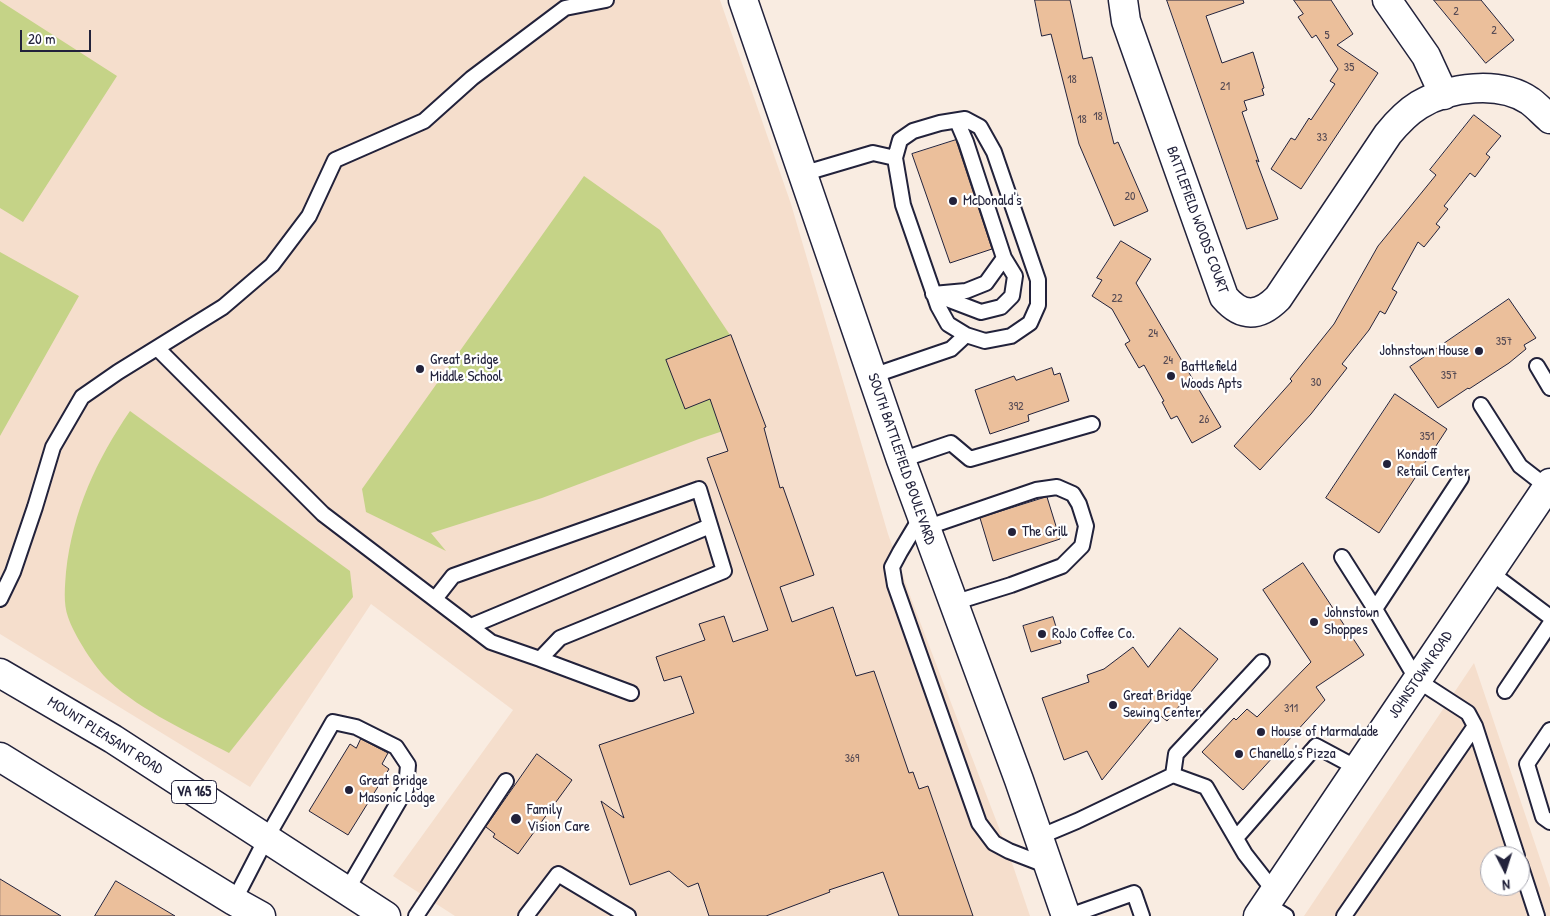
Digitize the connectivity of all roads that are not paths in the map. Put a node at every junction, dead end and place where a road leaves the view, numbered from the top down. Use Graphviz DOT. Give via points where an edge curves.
graph roads {
  1 [pos="606,0"];
  2 [pos="743,0"];
  3 [pos="1123,0"];
  4 [pos="1387,0"];
  5 [pos="1444,94"];
  6 [pos="1550,119"];
  7 [pos="957,121"];
  8 [pos="895,158"];
  9 [pos="802,174"];
  10 [pos="1004,258"];
  11 [pos="933,294"];
  12 [pos="966,335"];
  13 [pos="157,348"];
  14 [pos="1537,366"];
  15 [pos="872,376"];
  16 [pos="1550,388"];
  17 [pos="1481,405"];
  18 [pos="1092,424"];
  19 [pos="901,460"];
  20 [pos="1461,478"];
  21 [pos="1548,485"];
  22 [pos="923,523"];
  23 [pos="710,526"];
  24 [pos="1342,556"];
  25 [pos="1490,572"];
  26 [pos="0,599"];
  27 [pos="435,599"];
  28 [pos="953,603"];
  29 [pos="1375,609"];
  30 [pos="1550,617"];
  31 [pos="1550,624"];
  32 [pos="471,626"];
  33 [pos="540,659"];
  34 [pos="1262,662"];
  35 [pos="0,673"];
  36 [pos="1417,680"];
  37 [pos="1505,691"];
  38 [pos="631,693"];
  39 [pos="1475,726"];
  40 [pos="1550,730"];
  41 [pos="0,757"];
  42 [pos="1358,768"];
  43 [pos="1173,775"];
  44 [pos="506,781"];
  45 [pos="1550,822"];
  46 [pos="1039,838"];
  47 [pos="1236,838"];
  48 [pos="266,839"];
  49 [pos="1514,846"];
  50 [pos="1049,867"];
  51 [pos="347,890"];
  52 [pos="1530,895"];
  53 [pos="234,901"];
  54 [pos="1271,907"];
  55 [pos="261,916"];
  56 [pos="386,916"];
  57 [pos="416,916"];
  58 [pos="526,916"];
  59 [pos="628,916"];
  60 [pos="1067,916"];
  61 [pos="1142,916"];
  62 [pos="1344,916"];
  63 [pos="1537,916"];
  1 -- 13 [label="lane" via="565,8 472,78 424,120 334,160 309,216 272,265 223,307"];
  2 -- 9 [label="main road, SOUTH BATTLEFIELD BOULEVARD"];
  3 -- 5 [label="main road, BATTLEFIELD WOODS COURT" via="1126,21 1224,298 1239,310 1249,313 1269,307 1278,298 1398,122 1418,106"];
  4 -- 5 [label="main road" via="1426,56"];
  5 -- 6 [label="main road, BATTLEFIELD WOODS COURT" via="1471,88 1504,90 1529,100"];
  7 -- 8 [label="lane" via="913,131 900,140"];
  7 -- 10 [label="lane"];
  7 -- 12 [label="lane" via="965,120 980,127 986,136 1038,280 1038,305 1030,323 1011,336 985,341"];
  8 -- 9 [label="lane" via="873,153"];
  8 -- 11 [label="lane" via="903,206"];
  9 -- 15 [label="main road, SOUTH BATTLEFIELD BOULEVARD"];
  10 -- 11 [label="lane" via="986,283 966,291"];
  10 -- 11 [label="lane" via="1014,276 1012,296 1001,307 981,312"];
  11 -- 12 [label="lane" via="948,324"];
  12 -- 15 [label="lane" via="952,348"];
  13 -- 26 [label="lane" via="82,397 53,446 13,572"];
  13 -- 27 [label="lane" via="323,514"];
  14 -- 16 [label="lane"];
  15 -- 19 [label="main road, SOUTH BATTLEFIELD BOULEVARD"];
  17 -- 21 [label="lane" via="1520,466"];
  18 -- 19 [label="lane" via="970,459 951,443"];
  19 -- 22 [label="main road, SOUTH BATTLEFIELD BOULEVARD"];
  20 -- 29 [label="lane"];
  21 -- 25 [label="main road, JOHNSTOWN ROAD"];
  22 -- 28 [label="main road, SOUTH BATTLEFIELD BOULEVARD"];
  22 -- 28 [label="lane" via="1036,490 1058,487 1073,494 1079,504 1086,526 1082,546 1062,566 1011,586"];
  22 -- 50 [label="lane" via="892,567 895,585 979,823 994,843"];
  23 -- 27 [label="lane" via="699,489 453,576"];
  23 -- 32 [label="lane"];
  23 -- 33 [label="lane" via="724,571 560,638"];
  24 -- 29 [label="lane"];
  25 -- 30 [label="lane"];
  25 -- 36 [label="main road, JOHNSTOWN ROAD"];
  27 -- 32 [label="lane"];
  28 -- 46 [label="main road, SOUTH BATTLEFIELD BOULEVARD"];
  29 -- 36 [label="lane"];
  31 -- 37 [label="lane"];
  32 -- 33 [label="lane" via="491,642"];
  33 -- 38 [label="lane"];
  34 -- 43 [label="lane" via="1176,754"];
  35 -- 48 [label="main road, MOUNT PLEASANT ROAD / VA 165" via="113,739"];
  36 -- 39 [label="lane" via="1468,713"];
  36 -- 42 [label="main road, JOHNSTOWN ROAD"];
  39 -- 49 [label="lane"];
  39 -- 62 [label="lane"];
  40 -- 45 [label="lane" via="1527,764 1543,817"];
  41 -- 53 [label="main road"];
  42 -- 47 [label="lane" via="1316,746"];
  42 -- 54 [label="main road, JOHNSTOWN ROAD"];
  43 -- 46 [label="lane"];
  43 -- 47 [label="lane" via="1206,787"];
  44 -- 57 [label="lane"];
  46 -- 50 [label="main road, SOUTH BATTLEFIELD BOULEVARD"];
  47 -- 54 [label="lane"];
  48 -- 51 [label="main road, MOUNT PLEASANT ROAD / VA 165"];
  48 -- 51 [label="lane" via="333,722 356,726 396,747 408,766 406,789"];
  48 -- 53 [label="lane"];
  50 -- 60 [label="main road, SOUTH BATTLEFIELD BOULEVARD"];
  51 -- 56 [label="main road, MOUNT PLEASANT ROAD / VA 165"];
  52 -- 63 [label="lane"];
  53 -- 55 [label="main road"];
  58 -- 59 [label="lane" via="558,874"];
  60 -- 61 [label="lane" via="1134,893"];
}
